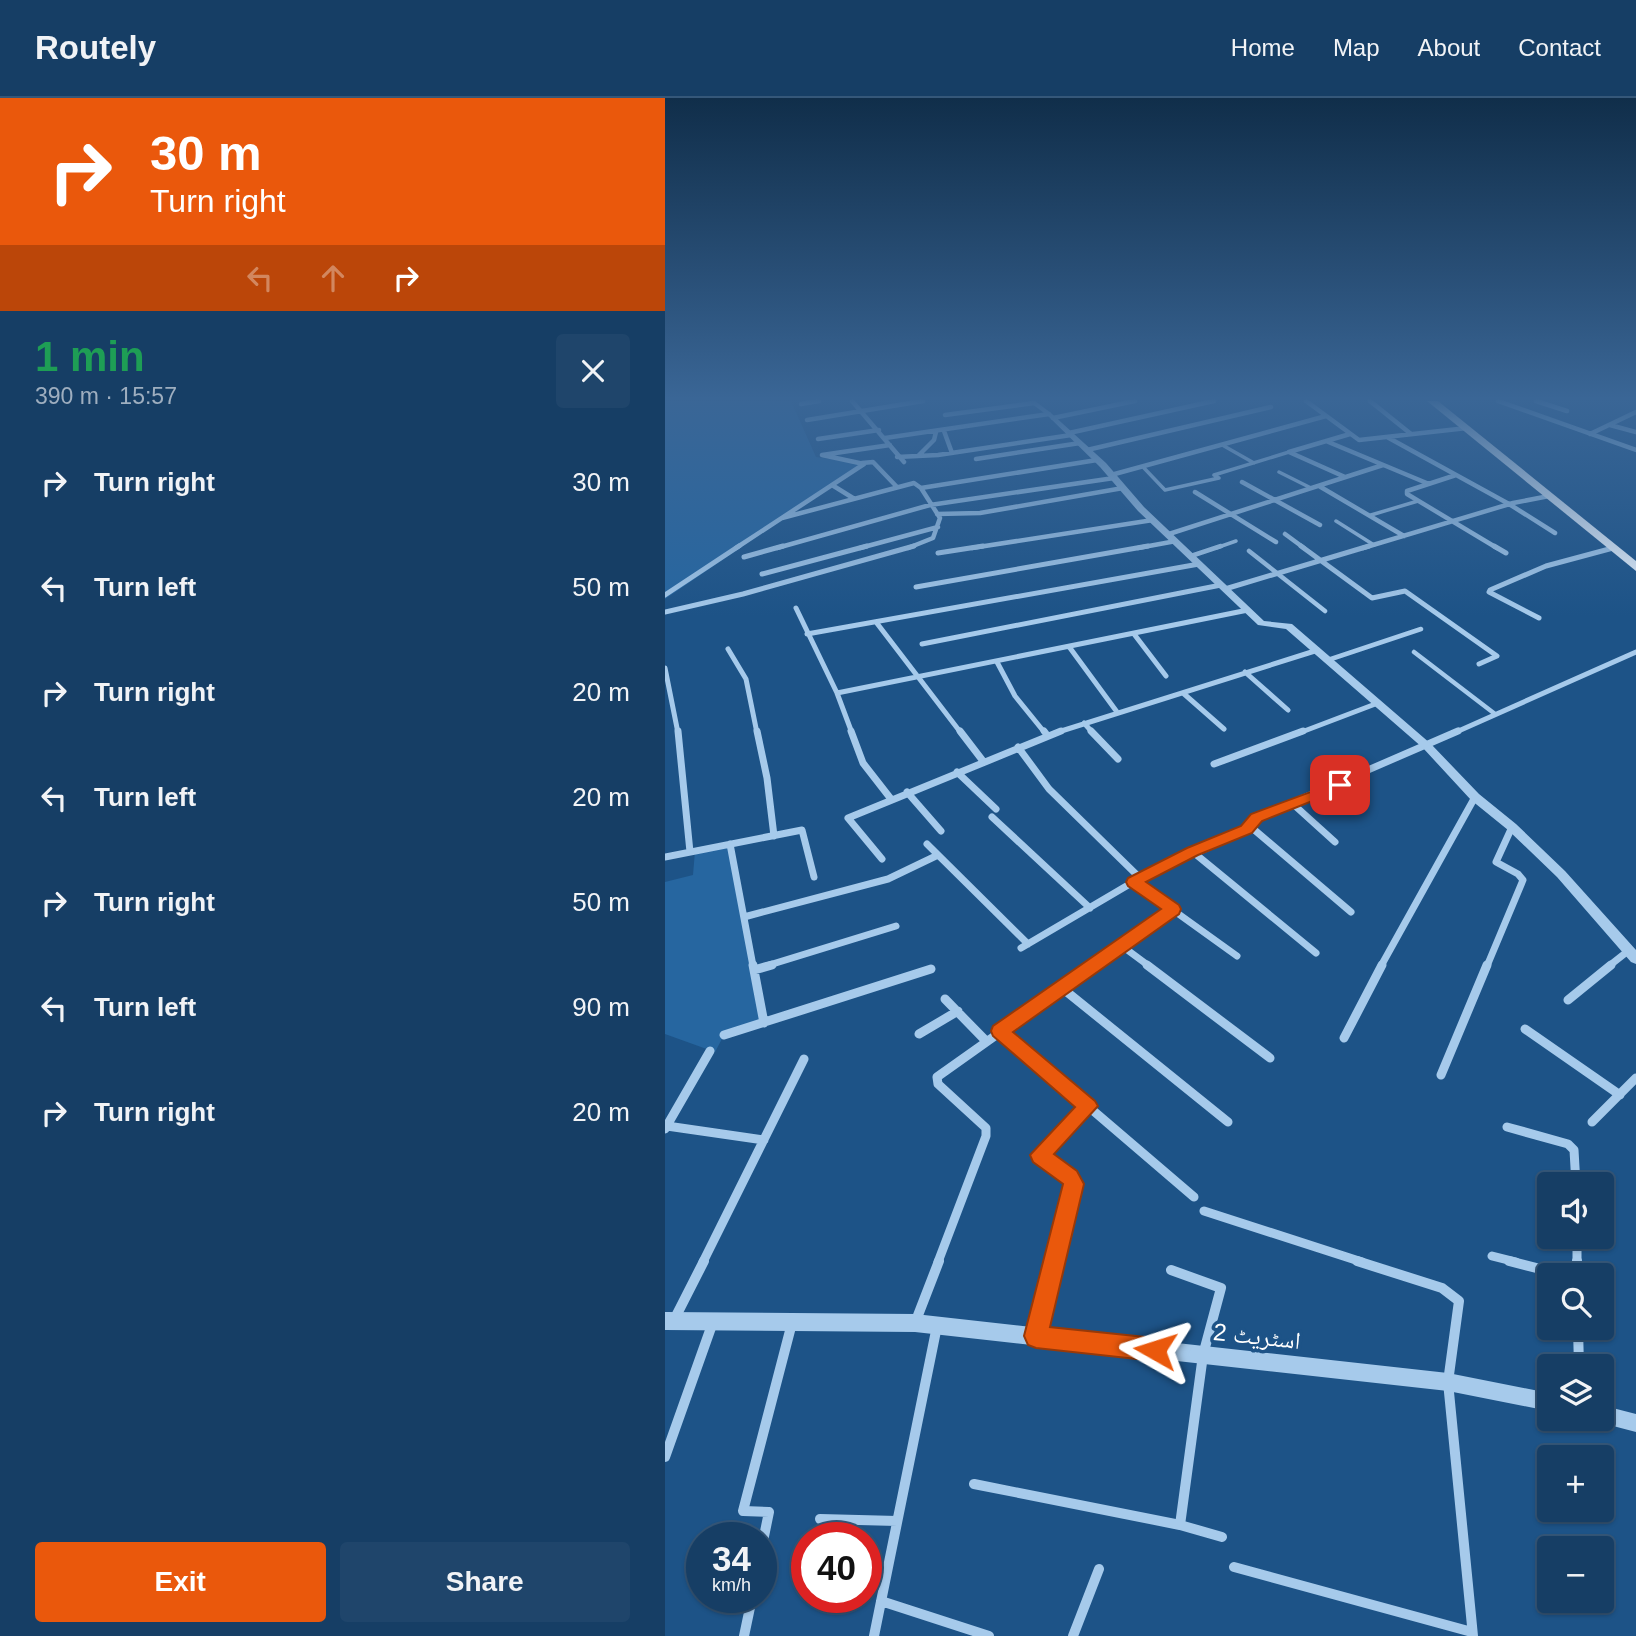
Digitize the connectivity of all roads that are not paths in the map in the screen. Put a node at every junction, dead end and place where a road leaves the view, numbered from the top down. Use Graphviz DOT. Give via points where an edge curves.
graph roads {
  1 [pos="851,473"];
  2 [pos="883,473"];
  3 [pos="1017,473"];
  4 [pos="1109,473"];
  5 [pos="1128,473"];
  6 [pos="1149,473"];
  7 [pos="1221,473"];
  8 [pos="1281,473"];
  9 [pos="1336,473"];
  10 [pos="1358,473"];
  11 [pos="1402,473"];
  12 [pos="1452,473"];
  13 [pos="1526,473"];
  14 [pos="1529,473"];
  15 [pos="1456,475"];
  16 [pos="1113,477"];
  17 [pos="1345,477"];
  18 [pos="1242,482"];
  19 [pos="1430,484"];
  20 [pos="832,485"];
  21 [pos="1057,486"];
  22 [pos="1319,486"];
  23 [pos="897,487"];
  24 [pos="921,488"];
  25 [pos="1123,488"];
  26 [pos="1311,488"];
  27 [pos="1195,492"];
  28 [pos="1555,495"];
  29 [pos="853,498"];
  30 [pos="1065,499"];
  31 [pos="1275,500"];
  32 [pos="1418,501"];
  33 [pos="1509,504"];
  34 [pos="930,505"];
  35 [pos="937,514"];
  36 [pos="1231,514"];
  37 [pos="1371,515"];
  38 [pos="782,518"];
  39 [pos="1153,520"];
  40 [pos="1336,521"];
  41 [pos="1453,521"];
  42 [pos="1320,525"];
  43 [pos="938,527"];
  44 [pos="1555,533"];
  45 [pos="1285,534"];
  46 [pos="1404,536"];
  47 [pos="1173,537"];
  48 [pos="1236,541"];
  49 [pos="1276,542"];
  50 [pos="1374,545"];
  51 [pos="858,548"];
  52 [pos="1613,548"];
  53 [pos="1249,551"];
  54 [pos="1506,553"];
  55 [pos="938,554"];
  56 [pos="1636,554"];
  57 [pos="744,556"];
  58 [pos="868,559"];
  59 [pos="1195,560"];
  60 [pos="1322,560"];
  61 [pos="1636,567"];
  62 [pos="762,574"];
  63 [pos="1276,574"];
  64 [pos="916,587"];
  65 [pos="1223,587"];
  66 [pos="665,595"];
  67 [pos="796,608"];
  68 [pos="1248,610"];
  69 [pos="1325,611"];
  70 [pos="665,612"];
  71 [pos="1539,618"];
  72 [pos="876,622"];
  73 [pos="1421,629"];
  74 [pos="807,634"];
  75 [pos="1134,634"];
  76 [pos="922,643"];
  77 [pos="1070,648"];
  78 [pos="728,649"];
  79 [pos="1318,650"];
  80 [pos="1414,652"];
  81 [pos="1636,652"];
  82 [pos="1328,660"];
  83 [pos="997,662"];
  84 [pos="1479,664"];
  85 [pos="665,668"];
  86 [pos="1245,672"];
  87 [pos="1166,676"];
  88 [pos="917,677"];
  89 [pos="837,693"];
  90 [pos="1183,693"];
  91 [pos="1378,703"];
  92 [pos="1289,710"];
  93 [pos="1117,712"];
  94 [pos="1496,714"];
  95 [pos="1084,723"];
  96 [pos="1224,729"];
  97 [pos="1047,735"];
  98 [pos="1427,746"];
  99 [pos="1019,747"];
  100 [pos="1118,760"];
  101 [pos="983,761"];
  102 [pos="1214,764"];
  103 [pos="957,772"];
  104 [pos="907,792"];
  105 [pos="1475,797"];
  106 [pos="891,799"];
  107 [pos="1293,804"];
  108 [pos="996,809"];
  109 [pos="992,817"];
  110 [pos="1251,827"];
  111 [pos="1512,827"];
  112 [pos="941,831"];
  113 [pos="774,836"];
  114 [pos="1335,842"];
  115 [pos="730,844"];
  116 [pos="927,844"];
  117 [pos="690,852"];
  118 [pos="1193,852"];
  119 [pos="937,855"];
  120 [pos="665,857"];
  121 [pos="882,859"];
  122 [pos="814,877"];
  123 [pos="1137,880"];
  124 [pos="1090,908"];
  125 [pos="1173,909"];
  126 [pos="1352,912"];
  127 [pos="744,916"];
  128 [pos="896,926"];
  129 [pos="1122,946"];
  130 [pos="1316,953"];
  131 [pos="1632,955"];
  132 [pos="1237,956"];
  133 [pos="931,969"];
  134 [pos="754,970"];
  135 [pos="1062,988"];
  136 [pos="945,999"];
  137 [pos="1567,1000"];
  138 [pos="958,1012"];
  139 [pos="764,1023"];
  140 [pos="1525,1029"];
  141 [pos="1000,1031"];
  142 [pos="919,1034"];
  143 [pos="724,1035"];
  144 [pos="1344,1038"];
  145 [pos="986,1041"];
  146 [pos="710,1051"];
  147 [pos="1270,1058"];
  148 [pos="804,1059"];
  149 [pos="1441,1075"];
  150 [pos="1636,1079"];
  151 [pos="1620,1095"];
  152 [pos="1088,1106"];
  153 [pos="1228,1122"];
  154 [pos="1592,1122"];
  155 [pos="1507,1127"];
  156 [pos="666,1128"];
  157 [pos="764,1140"];
  158 [pos="1575,1172"];
  159 [pos="1194,1196"];
  160 [pos="1204,1211"];
  161 [pos="1492,1256"];
  162 [pos="1537,1268"];
  163 [pos="1171,1270"];
  164 [pos="669,1321"];
  165 [pos="713,1321"];
  166 [pos="792,1322"];
  167 [pos="915,1324"];
  168 [pos="937,1326"];
  169 [pos="1036,1336"];
  170 [pos="1203,1355"];
  171 [pos="1448,1382"];
  172 [pos="1537,1400"];
  173 [pos="1614,1417"];
  174 [pos="1636,1423"];
  175 [pos="665,1457"];
  176 [pos="974,1484"];
  177 [pos="820,1519"];
  178 [pos="897,1521"];
  179 [pos="767,1522"];
  180 [pos="1180,1525"];
  181 [pos="1222,1537"];
  182 [pos="1234,1567"];
  183 [pos="1099,1569"];
  184 [pos="882,1596"];
  185 [pos="882,1601"];
  186 [pos="749,1613"];
  187 [pos="879,1613"];
  188 [pos="1472,1634"];
  189 [pos="744,1636"];
  190 [pos="874,1636"];
  191 [pos="989,1636"];
  192 [pos="1073,1636"];
  1 -- 20 [label="street"];
  2 -- 23 [label="street"];
  3 -- 24 [label="street"];
  4 -- 16 [label="street"];
  5 -- 16 [label="street"];
  6 -- 7 [label="lane" via="1165,490 1219,478 1214,475"];
  8 -- 26 [label="lane"];
  9 -- 17 [label="street"];
  10 -- 17 [label="street"];
  11 -- 19 [label="street"];
  12 -- 15 [label="street"];
  13 -- 28 [label="main road"];
  14 -- 28 [label="main road"];
  15 -- 19 [label="street"];
  15 -- 33 [label="street"];
  16 -- 21 [label="street"];
  16 -- 25 [label="street"];
  17 -- 22 [label="street"];
  18 -- 31 [label="street"];
  19 -- 32 [label="street" via="1406,493"];
  20 -- 29 [label="street"];
  20 -- 38 [label="street"];
  21 -- 30 [label="street"];
  21 -- 34 [label="street"];
  22 -- 26 [label="street"];
  22 -- 37 [label="street"];
  23 -- 24 [label="street" via="914,483"];
  23 -- 29 [label="street"];
  24 -- 34 [label="street"];
  25 -- 30 [label="street"];
  25 -- 39 [label="street"];
  26 -- 31 [label="street"];
  27 -- 36 [label="street"];
  28 -- 33 [label="street"];
  28 -- 52 [label="main road"];
  28 -- 56 [label="main road"];
  29 -- 38 [label="street"];
  30 -- 35 [label="street" via="980,513"];
  31 -- 36 [label="street"];
  31 -- 42 [label="street"];
  32 -- 37 [label="lane"];
  32 -- 41 [label="street"];
  33 -- 41 [label="street"];
  33 -- 44 [label="street"];
  34 -- 35 [label="street"];
  34 -- 57 [label="street"];
  35 -- 43 [label="street"];
  36 -- 47 [label="street"];
  36 -- 49 [label="street"];
  37 -- 46 [label="street"];
  38 -- 66 [label="street"];
  39 -- 47 [label="street"];
  39 -- 55 [label="street"];
  40 -- 50 [label="lane"];
  41 -- 46 [label="street"];
  41 -- 54 [label="street"];
  43 -- 51 [label="street"];
  43 -- 58 [label="street" via="931,541"];
  45 -- 60 [label="street"];
  46 -- 50 [label="street"];
  47 -- 59 [label="street"];
  47 -- 64 [label="street"];
  48 -- 59 [label="lane"];
  50 -- 60 [label="street"];
  51 -- 58 [label="street"];
  51 -- 62 [label="street"];
  52 -- 61 [label="main road"];
  52 -- 71 [label="street" via="1546,566 1490,590"];
  53 -- 63 [label="lane"];
  58 -- 70 [label="street"];
  59 -- 65 [label="street"];
  59 -- 72 [label="street"];
  60 -- 63 [label="street"];
  60 -- 84 [label="street" via="1372,598 1405,591 1497,656"];
  63 -- 65 [label="street"];
  63 -- 69 [label="lane"];
  65 -- 68 [label="street"];
  65 -- 76 [label="street"];
  67 -- 74 [label="street"];
  68 -- 75 [label="street"];
  68 -- 79 [label="street" via="1261,622 1289,626"];
  72 -- 74 [label="street"];
  72 -- 88 [label="street"];
  73 -- 82 [label="lane"];
  74 -- 89 [label="street"];
  75 -- 77 [label="street"];
  75 -- 87 [label="street"];
  77 -- 83 [label="street"];
  77 -- 93 [label="street"];
  78 -- 113 [label="street" via="746,679"];
  79 -- 82 [label="street"];
  79 -- 86 [label="street"];
  80 -- 94 [label="lane"];
  81 -- 94 [label="street"];
  82 -- 91 [label="street"];
  83 -- 88 [label="street"];
  83 -- 97 [label="street"];
  85 -- 117 [label="street" via="684,779"];
  86 -- 90 [label="street"];
  86 -- 92 [label="street"];
  88 -- 89 [label="street"];
  88 -- 101 [label="street"];
  89 -- 106 [label="street" via="863,763"];
  90 -- 93 [label="street"];
  90 -- 96 [label="street"];
  91 -- 98 [label="street"];
  91 -- 102 [label="street"];
  93 -- 95 [label="street"];
  94 -- 98 [label="street"];
  95 -- 97 [label="street"];
  95 -- 100 [label="street"];
  97 -- 99 [label="street"];
  98 -- 105 [label="street"];
  98 -- 107 [label="street"];
  99 -- 101 [label="street"];
  99 -- 123 [label="street" via="1049,789"];
  101 -- 103 [label="street"];
  103 -- 104 [label="street"];
  103 -- 108 [label="street"];
  104 -- 106 [label="street"];
  104 -- 112 [label="street"];
  105 -- 111 [label="street"];
  105 -- 144 [label="street"];
  106 -- 121 [label="street" via="848,818"];
  107 -- 110 [label="street" via="1257,818"];
  107 -- 114 [label="street"];
  109 -- 124 [label="street"];
  110 -- 118 [label="street"];
  110 -- 126 [label="street"];
  111 -- 131 [label="street" via="1561,874"];
  111 -- 149 [label="street" via="1496,862 1523,880"];
  113 -- 115 [label="street"];
  113 -- 122 [label="street" via="802,830"];
  115 -- 117 [label="street"];
  115 -- 127 [label="street"];
  116 -- 119 [label="street"];
  117 -- 120 [label="street"];
  118 -- 123 [label="street"];
  118 -- 130 [label="street"];
  119 -- 124 [label="street" via="1024,946"];
  119 -- 127 [label="street" via="888,879"];
  123 -- 124 [label="street"];
  123 -- 125 [label="street"];
  125 -- 129 [label="street"];
  125 -- 132 [label="street"];
  127 -- 134 [label="street"];
  128 -- 134 [label="street"];
  129 -- 135 [label="street"];
  129 -- 147 [label="street"];
  131 -- 137 [label="street"];
  133 -- 139 [label="street"];
  134 -- 139 [label="street"];
  135 -- 141 [label="street"];
  135 -- 153 [label="street"];
  136 -- 138 [label="street"];
  138 -- 142 [label="street"];
  138 -- 145 [label="street"];
  139 -- 143 [label="street"];
  140 -- 151 [label="street"];
  141 -- 145 [label="street"];
  141 -- 152 [label="street"];
  145 -- 167 [label="street" via="937,1077 938,1084 986,1128 986,1136"];
  146 -- 156 [label="street"];
  148 -- 157 [label="street"];
  150 -- 151 [label="street"];
  151 -- 154 [label="street"];
  152 -- 159 [label="street"];
  152 -- 169 [label="street" via="1040,1155 1074,1184"];
  155 -- 158 [label="street" via="1568,1144 1574,1150"];
  156 -- 157 [label="street"];
  157 -- 164 [label="street"];
  160 -- 171 [label="street" via="1452,1293 1459,1301"];
  161 -- 162 [label="street"];
  163 -- 170 [label="street" via="1221,1288"];
  164 -- 165 [label="street, اسٹریٹ 2"];
  165 -- 166 [label="street, اسٹریٹ 2"];
  165 -- 175 [label="street"];
  166 -- 167 [label="street, اسٹریٹ 2"];
  166 -- 179 [label="street" via="743,1511 769,1512"];
  167 -- 168 [label="street, اسٹریٹ 2"];
  168 -- 169 [label="street, اسٹریٹ 2"];
  168 -- 178 [label="street"];
  169 -- 170 [label="street, اسٹریٹ 2"];
  170 -- 171 [label="street, اسٹریٹ 2"];
  170 -- 180 [label="street"];
  171 -- 172 [label="street, اسٹریٹ 2"];
  171 -- 188 [label="street"];
  173 -- 174 [label="street"];
  176 -- 180 [label="street"];
  177 -- 178 [label="street"];
  178 -- 184 [label="street"];
  180 -- 181 [label="street"];
  182 -- 188 [label="street"];
  183 -- 192 [label="street"];
  185 -- 191 [label="street"];
  186 -- 189 [label="street"];
  187 -- 190 [label="street"];
}
